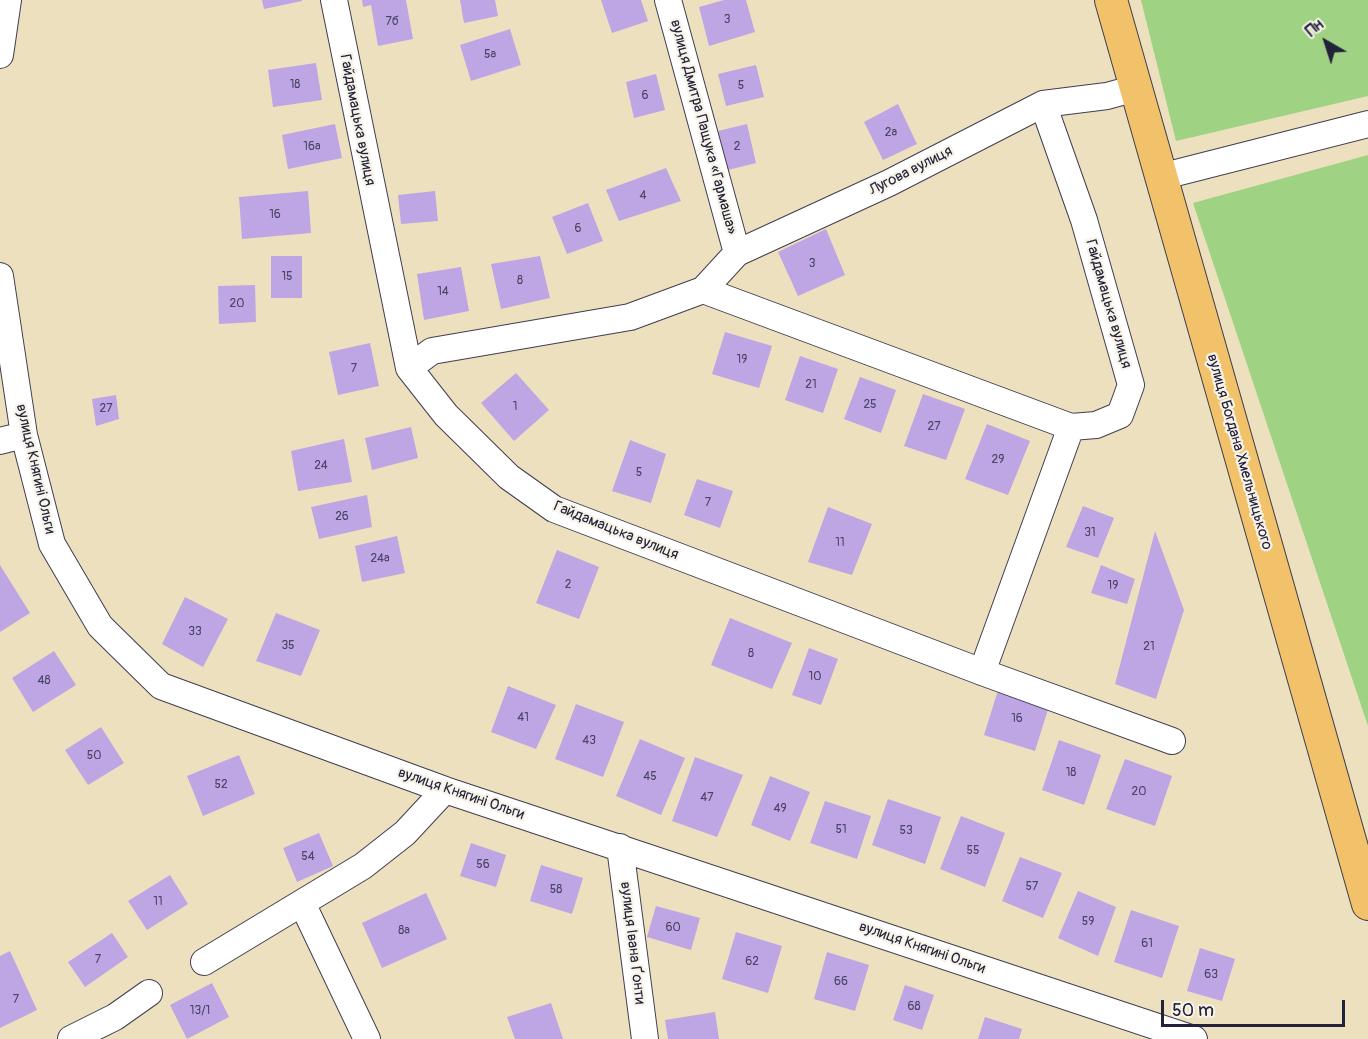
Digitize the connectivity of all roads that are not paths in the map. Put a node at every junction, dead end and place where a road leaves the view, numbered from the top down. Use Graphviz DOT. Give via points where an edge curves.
graph roads {
  1 [pos="8,0"];
  2 [pos="334,0"];
  3 [pos="668,0"];
  4 [pos="1111,0"];
  5 [pos="0,55"];
  6 [pos="1136,88"];
  7 [pos="1043,104"];
  8 [pos="1368,124"];
  9 [pos="1160,177"];
  10 [pos="737,253"];
  11 [pos="0,276"];
  12 [pos="703,290"];
  13 [pos="409,368"];
  14 [pos="1071,427"];
  15 [pos="24,435"];
  16 [pos="0,441"];
  17 [pos="982,672"];
  18 [pos="1172,741"];
  19 [pos="445,790"];
  20 [pos="620,847"];
  21 [pos="1368,904"];
  22 [pos="303,905"];
  23 [pos="204,962"];
  24 [pos="149,993"];
  25 [pos="71,1039"];
  26 [pos="367,1039"];
  27 [pos="645,1039"];
  28 [pos="1194,1039"];
  1 -- 5 [label="street"];
  2 -- 13 [label="street, Гайдамацька вулиця"];
  3 -- 10 [label="street, вулиця Дмитра Пащука «Гармаша»"];
  4 -- 6 [label="main road, вулиця Богдана Хмельницького"];
  6 -- 7 [label="street, Лугова вулиця"];
  6 -- 9 [label="main road, вулиця Богдана Хмельницького"];
  7 -- 10 [label="street, Лугова вулиця" via="889,183"];
  7 -- 14 [label="street, Гайдамацька вулиця" via="1084,220 1131,385 1120,415 1095,425"];
  8 -- 9 [label="street"];
  9 -- 21 [label="main road, вулиця Богдана Хмельницького"];
  10 -- 12 [label="street, Лугова вулиця"];
  11 -- 15 [label="street, вулиця Княгині Ольги"];
  12 -- 13 [label="street, Лугова вулиця" via="630,317 432,351"];
  12 -- 14 [label="street"];
  13 -- 17 [label="street, Гайдамацька вулиця" via="476,446 509,477 554,509"];
  14 -- 17 [label="street"];
  15 -- 16 [label="street"];
  15 -- 19 [label="street, вулиця Княгині Ольги" via="52,544 99,626 161,686"];
  17 -- 18 [label="street, Гайдамацька вулиця"];
  19 -- 20 [label="street, вулиця Княгині Ольги"];
  19 -- 22 [label="street" via="405,834"];
  20 -- 27 [label="street, вулиця Івана Ґонти"];
  20 -- 28 [label="street, вулиця Княгині Ольги"];
  22 -- 23 [label="street"];
  22 -- 26 [label="street"];
  24 -- 25 [label="street" via="115,1017"];
}
